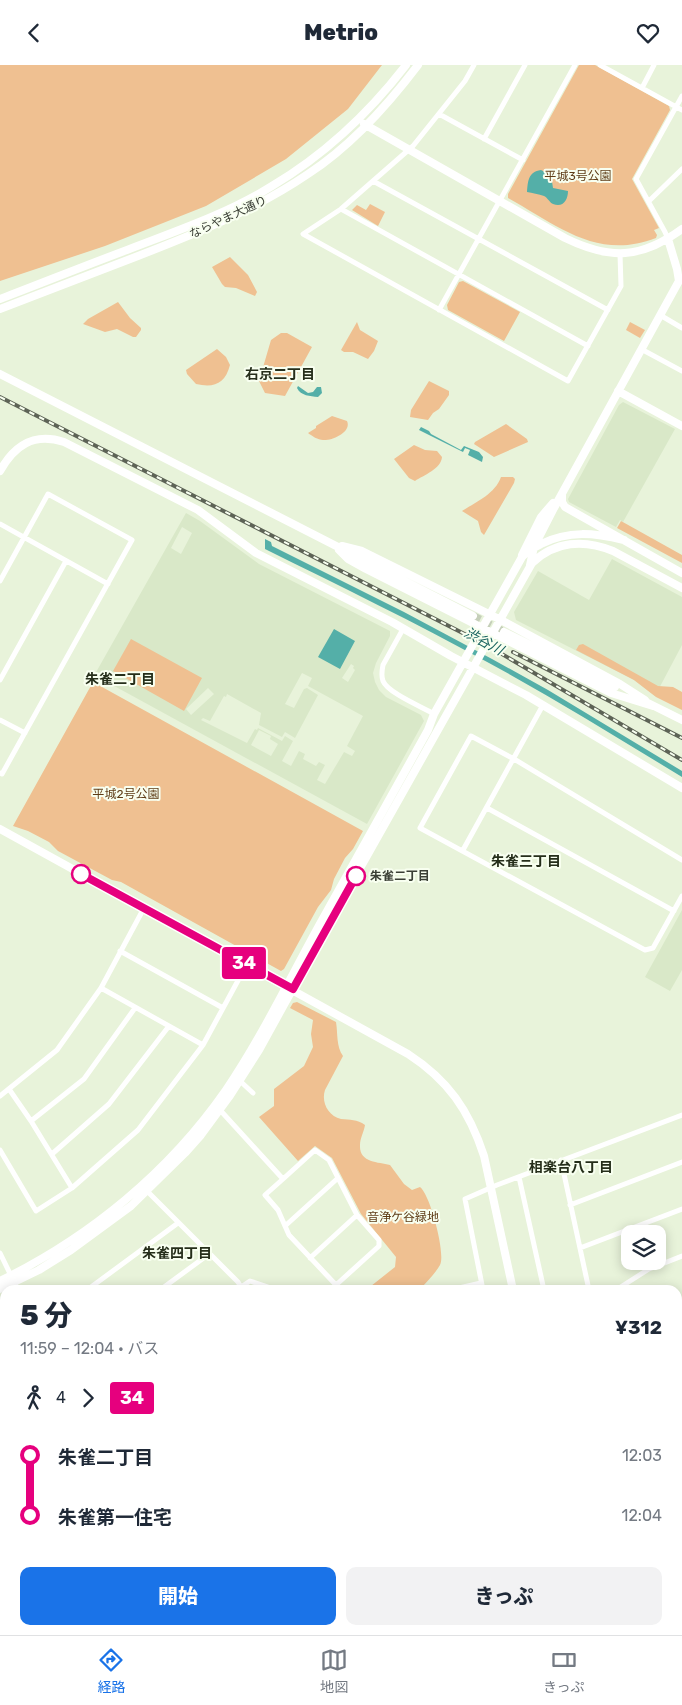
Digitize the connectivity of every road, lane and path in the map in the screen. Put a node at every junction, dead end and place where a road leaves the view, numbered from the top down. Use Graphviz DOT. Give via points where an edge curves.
graph roads {
  1 [pos="406,65"];
  2 [pos="418,65"];
  3 [pos="474,65"];
  4 [pos="525,65"];
  5 [pos="576,65"];
  6 [pos="600,65"];
  7 [pos="654,65"];
  8 [pos="642,88"];
  9 [pos="682,96"];
  10 [pos="676,107"];
  11 [pos="682,110"];
  12 [pos="438,114"];
  13 [pos="359,119"];
  14 [pos="366,126"];
  15 [pos="484,139"];
  16 [pos="409,150"];
  17 [pos="523,160"];
  18 [pos="682,169"];
  19 [pos="373,181"];
  20 [pos="499,201"];
  21 [pos="649,201"];
  22 [pos="341,209"];
  23 [pos="682,229"];
  24 [pos="478,239"];
  25 [pos="668,239"];
  26 [pos="620,254"];
  27 [pos="458,275"];
  28 [pos="680,281"];
  29 [pos="0,299"];
  30 [pos="0,309"];
  31 [pos="439,310"];
  32 [pos="608,310"];
  33 [pos="660,315"];
  34 [pos="682,328"];
  35 [pos="588,346"];
  36 [pos="641,349"];
  37 [pos="682,371"];
  38 [pos="0,374"];
  39 [pos="618,391"];
  40 [pos="682,426"];
  41 [pos="0,471"];
  42 [pos="562,494"];
  43 [pos="0,524"];
  44 [pos="533,533"];
  45 [pos="24,537"];
  46 [pos="624,540"];
  47 [pos="332,544"];
  48 [pos="534,547"];
  49 [pos="548,551"];
  50 [pos="66,561"];
  51 [pos="519,561"];
  52 [pos="529,567"];
  53 [pos="682,573"];
  54 [pos="0,581"];
  55 [pos="108,584"];
  56 [pos="682,588"];
  57 [pos="489,615"];
  58 [pos="472,616"];
  59 [pos="500,619"];
  60 [pos="403,629"];
  61 [pos="481,629"];
  62 [pos="504,632"];
  63 [pos="491,635"];
  64 [pos="0,680"];
  65 [pos="544,705"];
  66 [pos="653,705"];
  67 [pos="434,714"];
  68 [pos="0,720"];
  69 [pos="682,720"];
  70 [pos="25,733"];
  71 [pos="514,759"];
  72 [pos="0,773"];
  73 [pos="682,789"];
  74 [pos="487,808"];
  75 [pos="0,829"];
  76 [pos="463,850"];
  77 [pos="682,859"];
  78 [pos="682,896"];
  79 [pos="144,909"];
  80 [pos="674,911"];
  81 [pos="120,951"];
  82 [pos="247,964"];
  83 [pos="100,988"];
  84 [pos="290,988"];
  85 [pos="135,1007"];
  86 [pos="223,1008"];
  87 [pos="169,1026"];
  88 [pos="203,1045"];
  89 [pos="240,1081"];
  90 [pos="9,1089"];
  91 [pos="253,1093"];
  92 [pos="0,1096"];
  93 [pos="220,1110"];
  94 [pos="682,1115"];
  95 [pos="31,1121"];
  96 [pos="0,1150"];
  97 [pos="52,1154"];
  98 [pos="561,1160"];
  99 [pos="682,1163"];
  100 [pos="519,1177"];
  101 [pos="338,1178"];
  102 [pos="283,1179"];
  103 [pos="491,1187"];
  104 [pos="72,1188"];
  105 [pos="144,1188"];
  106 [pos="570,1205"];
  107 [pos="682,1209"];
  108 [pos="357,1215"];
  109 [pos="178,1223"];
  110 [pos="285,1226"];
  111 [pos="580,1248"];
  112 [pos="0,1253"];
  113 [pos="209,1255"];
  114 [pos="682,1256"];
  115 [pos="310,1258"];
  116 [pos="13,1279"];
  117 [pos="0,1281"];
  118 [pos="481,1283"];
  119 [pos="5,1285"];
  120 [pos="16,1285"];
  121 [pos="94,1285"];
  122 [pos="167,1285"];
  123 [pos="237,1285"];
  124 [pos="244,1285"];
  125 [pos="262,1285"];
  126 [pos="336,1285"];
  127 [pos="472,1285"];
  128 [pos="512,1285"];
  129 [pos="543,1285"];
  130 [pos="588,1285"];
  131 [pos="624,1285"];
  1 -- 13 [label="street, ならやま大通り"];
  2 -- 14 [label="street, ならやま大通り"];
  3 -- 12 [label="street"];
  4 -- 15 [label="street"];
  5 -- 17 [label="street"];
  6 -- 8 [label="street"];
  7 -- 8 [label="street"];
  8 -- 10 [label="street"];
  9 -- 10 [label="street"];
  10 -- 11 [label="street"];
  10 -- 21 [label="street" via="636,179"];
  12 -- 15 [label="street"];
  12 -- 16 [label="street"];
  13 -- 14 [label="street"];
  13 -- 29 [label="street, ならやま大通り" via="308,162 236,206"];
  14 -- 16 [label="street"];
  14 -- 30 [label="street, ならやま大通り" via="310,173 241,214"];
  15 -- 17 [label="street"];
  16 -- 19 [label="street"];
  16 -- 20 [label="street"];
  17 -- 20 [label="street"];
  18 -- 21 [label="street"];
  19 -- 22 [label="street"];
  19 -- 24 [label="street"];
  20 -- 24 [label="street"];
  20 -- 26 [label="street" via="582,246"];
  21 -- 25 [label="street"];
  22 -- 27 [label="street"];
  22 -- 31 [label="street" via="303,234"];
  23 -- 25 [label="street"];
  24 -- 27 [label="street"];
  24 -- 32 [label="street"];
  25 -- 26 [label="street" via="652,247"];
  25 -- 28 [label="street"];
  26 -- 32 [label="street" via="621,286"];
  27 -- 31 [label="street"];
  27 -- 35 [label="street"];
  28 -- 33 [label="street"];
  31 -- 35 [label="street" via="568,381"];
  32 -- 35 [label="street"];
  33 -- 34 [label="street"];
  33 -- 36 [label="street"];
  36 -- 37 [label="street"];
  36 -- 39 [label="street"];
  38 -- 47 [label="street"];
  39 -- 40 [label="street"];
  39 -- 42 [label="street"];
  41 -- 60 [label="street" via="11,453 26,443 43,439 64,442 198,510 256,553"];
  42 -- 44 [label="street" via="541,517"];
  42 -- 46 [label="street" via="565,507"];
  42 -- 48 [label="street"];
  43 -- 45 [label="street"];
  44 -- 48 [label="street"];
  44 -- 51 [label="street"];
  45 -- 50 [label="street"];
  45 -- 54 [label="street"];
  45 -- 55 [label="street" via="48,494 132,540"];
  46 -- 48 [label="street" via="573,533"];
  46 -- 53 [label="street"];
  47 -- 57 [label="street" via="362,551"];
  47 -- 58 [label="street"];
  47 -- 61 [label="street" via="348,559"];
  48 -- 49 [label="street"];
  48 -- 51 [label="street"];
  48 -- 52 [label="street"];
  49 -- 52 [label="street"];
  49 -- 56 [label="street" via="572,543 604,547"];
  50 -- 55 [label="street"];
  50 -- 64 [label="street"];
  51 -- 57 [label="street"];
  52 -- 59 [label="street"];
  55 -- 70 [label="street"];
  57 -- 59 [label="street"];
  57 -- 61 [label="street"];
  59 -- 63 [label="street"];
  59 -- 66 [label="street"];
  60 -- 65 [label="street"];
  60 -- 67 [label="street" via="383,665 383,682 389,689"];
  61 -- 63 [label="street"];
  61 -- 67 [label="street"];
  62 -- 66 [label="street"];
  63 -- 66 [label="street" via="611,693"];
  63 -- 84 [label="street"];
  65 -- 71 [label="street"];
  65 -- 73 [label="street"];
  66 -- 69 [label="street"];
  67 -- 84 [label="street"];
  68 -- 70 [label="street"];
  70 -- 72 [label="street"];
  71 -- 74 [label="street"];
  71 -- 76 [label="street" via="471,736 420,828"];
  71 -- 77 [label="street"];
  74 -- 76 [label="street"];
  74 -- 80 [label="street"];
  75 -- 79 [label="street"];
  76 -- 80 [label="street" via="645,951 653,948"];
  78 -- 80 [label="street"];
  79 -- 81 [label="street"];
  79 -- 82 [label="street"];
  81 -- 83 [label="street"];
  81 -- 86 [label="street"];
  82 -- 84 [label="street"];
  82 -- 86 [label="street"];
  83 -- 85 [label="street"];
  83 -- 90 [label="street" via="57,1050"];
  84 -- 89 [label="street"];
  84 -- 103 [label="street" via="408,1054 438,1076 466,1111 477,1135"];
  84 -- 105 [label="street" via="226,1090"];
  85 -- 87 [label="street"];
  85 -- 95 [label="street" via="84,1079"];
  86 -- 88 [label="street"];
  87 -- 88 [label="street"];
  87 -- 97 [label="street" via="108,1104"];
  88 -- 104 [label="street" via="138,1131"];
  89 -- 91 [label="street"];
  89 -- 93 [label="street"];
  90 -- 92 [label="street"];
  90 -- 95 [label="street"];
  93 -- 102 [label="street"];
  93 -- 105 [label="street" via="201,1135"];
  94 -- 98 [label="street"];
  95 -- 97 [label="street"];
  96 -- 104 [label="street" via="36,1211"];
  97 -- 104 [label="street"];
  98 -- 100 [label="street"];
  98 -- 106 [label="street"];
  99 -- 106 [label="street"];
  100 -- 103 [label="street"];
  100 -- 129 [label="street"];
  101 -- 102 [label="street" via="328,1160 315,1150"];
  101 -- 108 [label="street"];
  101 -- 110 [label="street"];
  102 -- 110 [label="street" via="265,1195 278,1210"];
  103 -- 118 [label="street" via="465,1199"];
  103 -- 128 [label="street"];
  105 -- 109 [label="street"];
  105 -- 116 [label="street"];
  106 -- 111 [label="street"];
  107 -- 111 [label="street"];
  108 -- 115 [label="street"];
  108 -- 126 [label="street" via="379,1240 378,1246"];
  109 -- 113 [label="street"];
  109 -- 121 [label="street"];
  110 -- 115 [label="street"];
  111 -- 130 [label="street"];
  112 -- 116 [label="street"];
  113 -- 122 [label="street"];
  113 -- 123 [label="street"];
  114 -- 131 [label="street" via="649,1269"];
  115 -- 126 [label="street"];
  116 -- 117 [label="street"];
  116 -- 119 [label="street"];
  116 -- 120 [label="street"];
  118 -- 127 [label="street"];
  124 -- 125 [label="street" via="250,1281"];
}
